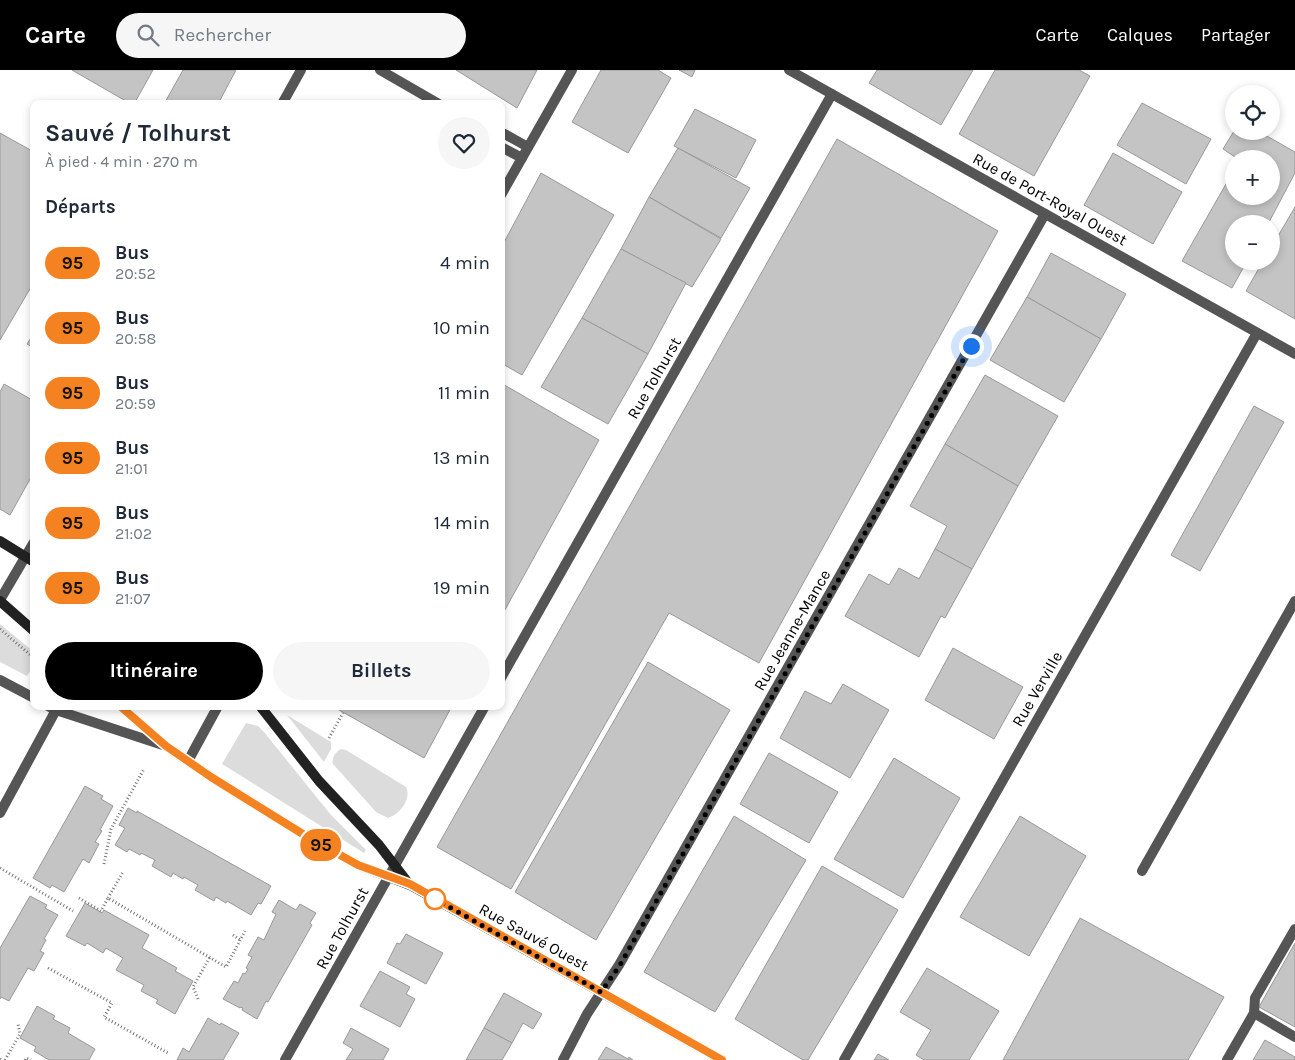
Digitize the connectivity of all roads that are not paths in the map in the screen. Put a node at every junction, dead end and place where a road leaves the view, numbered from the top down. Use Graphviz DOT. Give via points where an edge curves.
graph roads {
  1 [pos="301,70"];
  2 [pos="380,70"];
  3 [pos="572,70"];
  4 [pos="789,70"];
  5 [pos="832,94"];
  6 [pos="284,100"];
  7 [pos="432,100"];
  8 [pos="505,134"];
  9 [pos="528,147"];
  10 [pos="505,149"];
  11 [pos="522,158"];
  12 [pos="505,188"];
  13 [pos="1045,214"];
  14 [pos="1257,333"];
  15 [pos="1295,354"];
  16 [pos="0,541"];
  17 [pos="30,559"];
  18 [pos="0,600"];
  19 [pos="1295,601"];
  20 [pos="30,627"];
  21 [pos="505,671"];
  22 [pos="0,680"];
  23 [pos="30,696"];
  24 [pos="51,710"];
  25 [pos="58,710"];
  26 [pos="125,710"];
  27 [pos="216,710"];
  28 [pos="263,710"];
  29 [pos="483,710"];
  30 [pos="166,746"];
  31 [pos="188,761"];
  32 [pos="0,813"];
  33 [pos="394,865"];
  34 [pos="1142,871"];
  35 [pos="388,876"];
  36 [pos="410,884"];
  37 [pos="1295,928"];
  38 [pos="601,992"];
  39 [pos="1254,1013"];
  40 [pos="1295,1037"];
  41 [pos="285,1060"];
  42 [pos="563,1060"];
  43 [pos="722,1060"];
  44 [pos="844,1060"];
  45 [pos="1227,1060"];
  1 -- 6 [label="street"];
  2 -- 7 [label="street"];
  3 -- 9 [label="street"];
  4 -- 5 [label="street, Rue de Port-Royal Ouest"];
  5 -- 13 [label="street, Rue de Port-Royal Ouest"];
  5 -- 21 [label="street, Rue Tolhurst"];
  8 -- 9 [label="street"];
  9 -- 11 [label="street"];
  10 -- 11 [label="street"];
  11 -- 12 [label="street"];
  13 -- 14 [label="street, Rue de Port-Royal Ouest"];
  13 -- 38 [label="street, Rue Jeanne-Mance" via="620,965"];
  14 -- 15 [label="street, Rue de Port-Royal Ouest"];
  14 -- 44 [label="street, Rue Verville"];
  16 -- 17 [label="main road"];
  17 -- 18 [label="street"];
  18 -- 20 [label="main road"];
  19 -- 34 [label="street"];
  22 -- 23 [label="street"];
  24 -- 32 [label="street" via="24,771"];
  25 -- 30 [label="street"];
  26 -- 30 [label="main road, Rue Sauvé Ouest"];
  27 -- 31 [label="street"];
  28 -- 33 [label="main road, Rue Sauvé Ouest" via="324,787"];
  29 -- 33 [label="street, Rue Tolhurst"];
  30 -- 31 [label="main road, Rue Sauvé Ouest"];
  31 -- 35 [label="main road, Rue Sauvé Ouest" via="306,836 358,865"];
  33 -- 35 [label="street, Rue Tolhurst"];
  33 -- 36 [label="main road, Rue Sauvé Ouest"];
  35 -- 36 [label="main road, Rue Sauvé Ouest"];
  35 -- 41 [label="street, Rue Tolhurst"];
  36 -- 38 [label="main road, Rue Sauvé Ouest"];
  37 -- 39 [label="street" via="1255,998"];
  38 -- 42 [label="street, Rue Jeanne-Mance"];
  38 -- 43 [label="main road, Rue Sauvé Ouest"];
  39 -- 40 [label="street"];
  39 -- 45 [label="street"];
}
